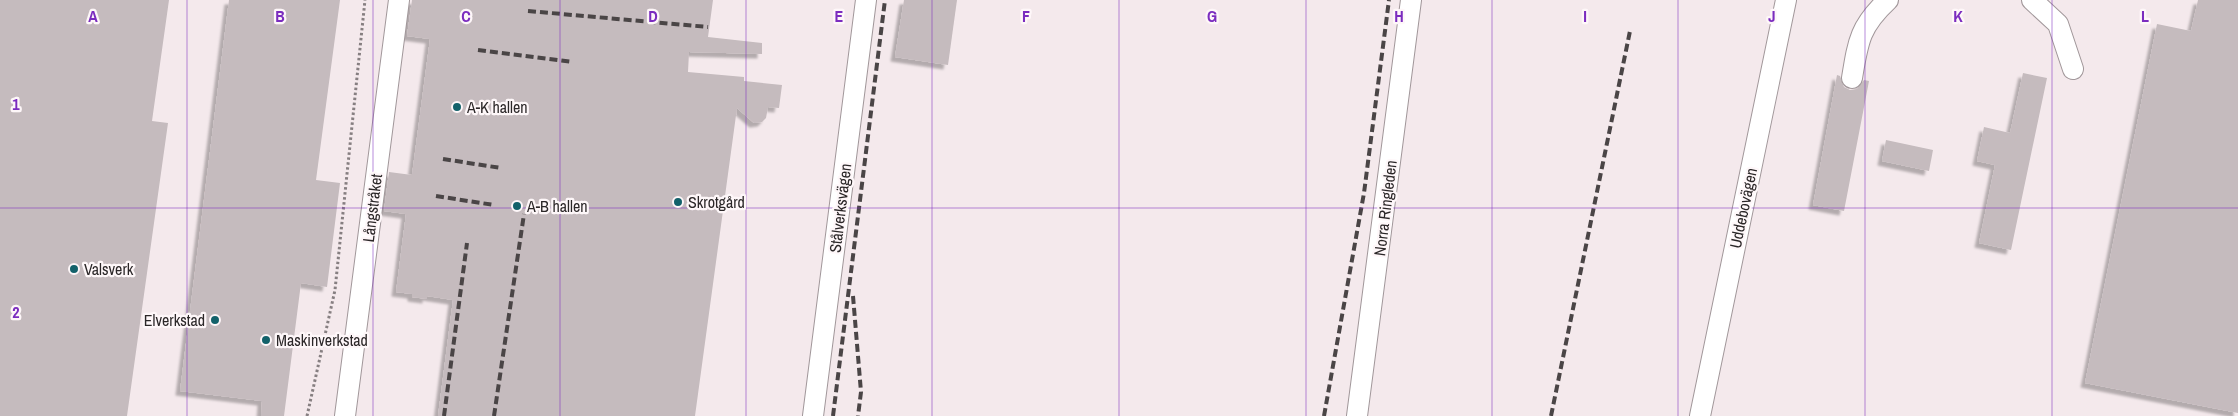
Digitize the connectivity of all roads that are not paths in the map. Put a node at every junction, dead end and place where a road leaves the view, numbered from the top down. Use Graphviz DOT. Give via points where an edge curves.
graph roads {
  1 [pos="399,0"];
  2 [pos="866,0"];
  3 [pos="1411,0"];
  4 [pos="1786,0"];
  5 [pos="1888,0"];
  6 [pos="2032,0"];
  7 [pos="2073,69"];
  8 [pos="1852,78"];
  9 [pos="345,416"];
  10 [pos="813,416"];
  11 [pos="1357,416"];
  12 [pos="1700,416"];
  1 -- 9 [label="street, Långstråket"];
  2 -- 10 [label="street, Stålverksvägen"];
  3 -- 11 [label="street, Norra Ringleden"];
  4 -- 12 [label="street, Uddebovägen"];
  5 -- 8 [label="street" via="1866,22 1858,43"];
  6 -- 7 [label="street" via="2058,24"];
}
